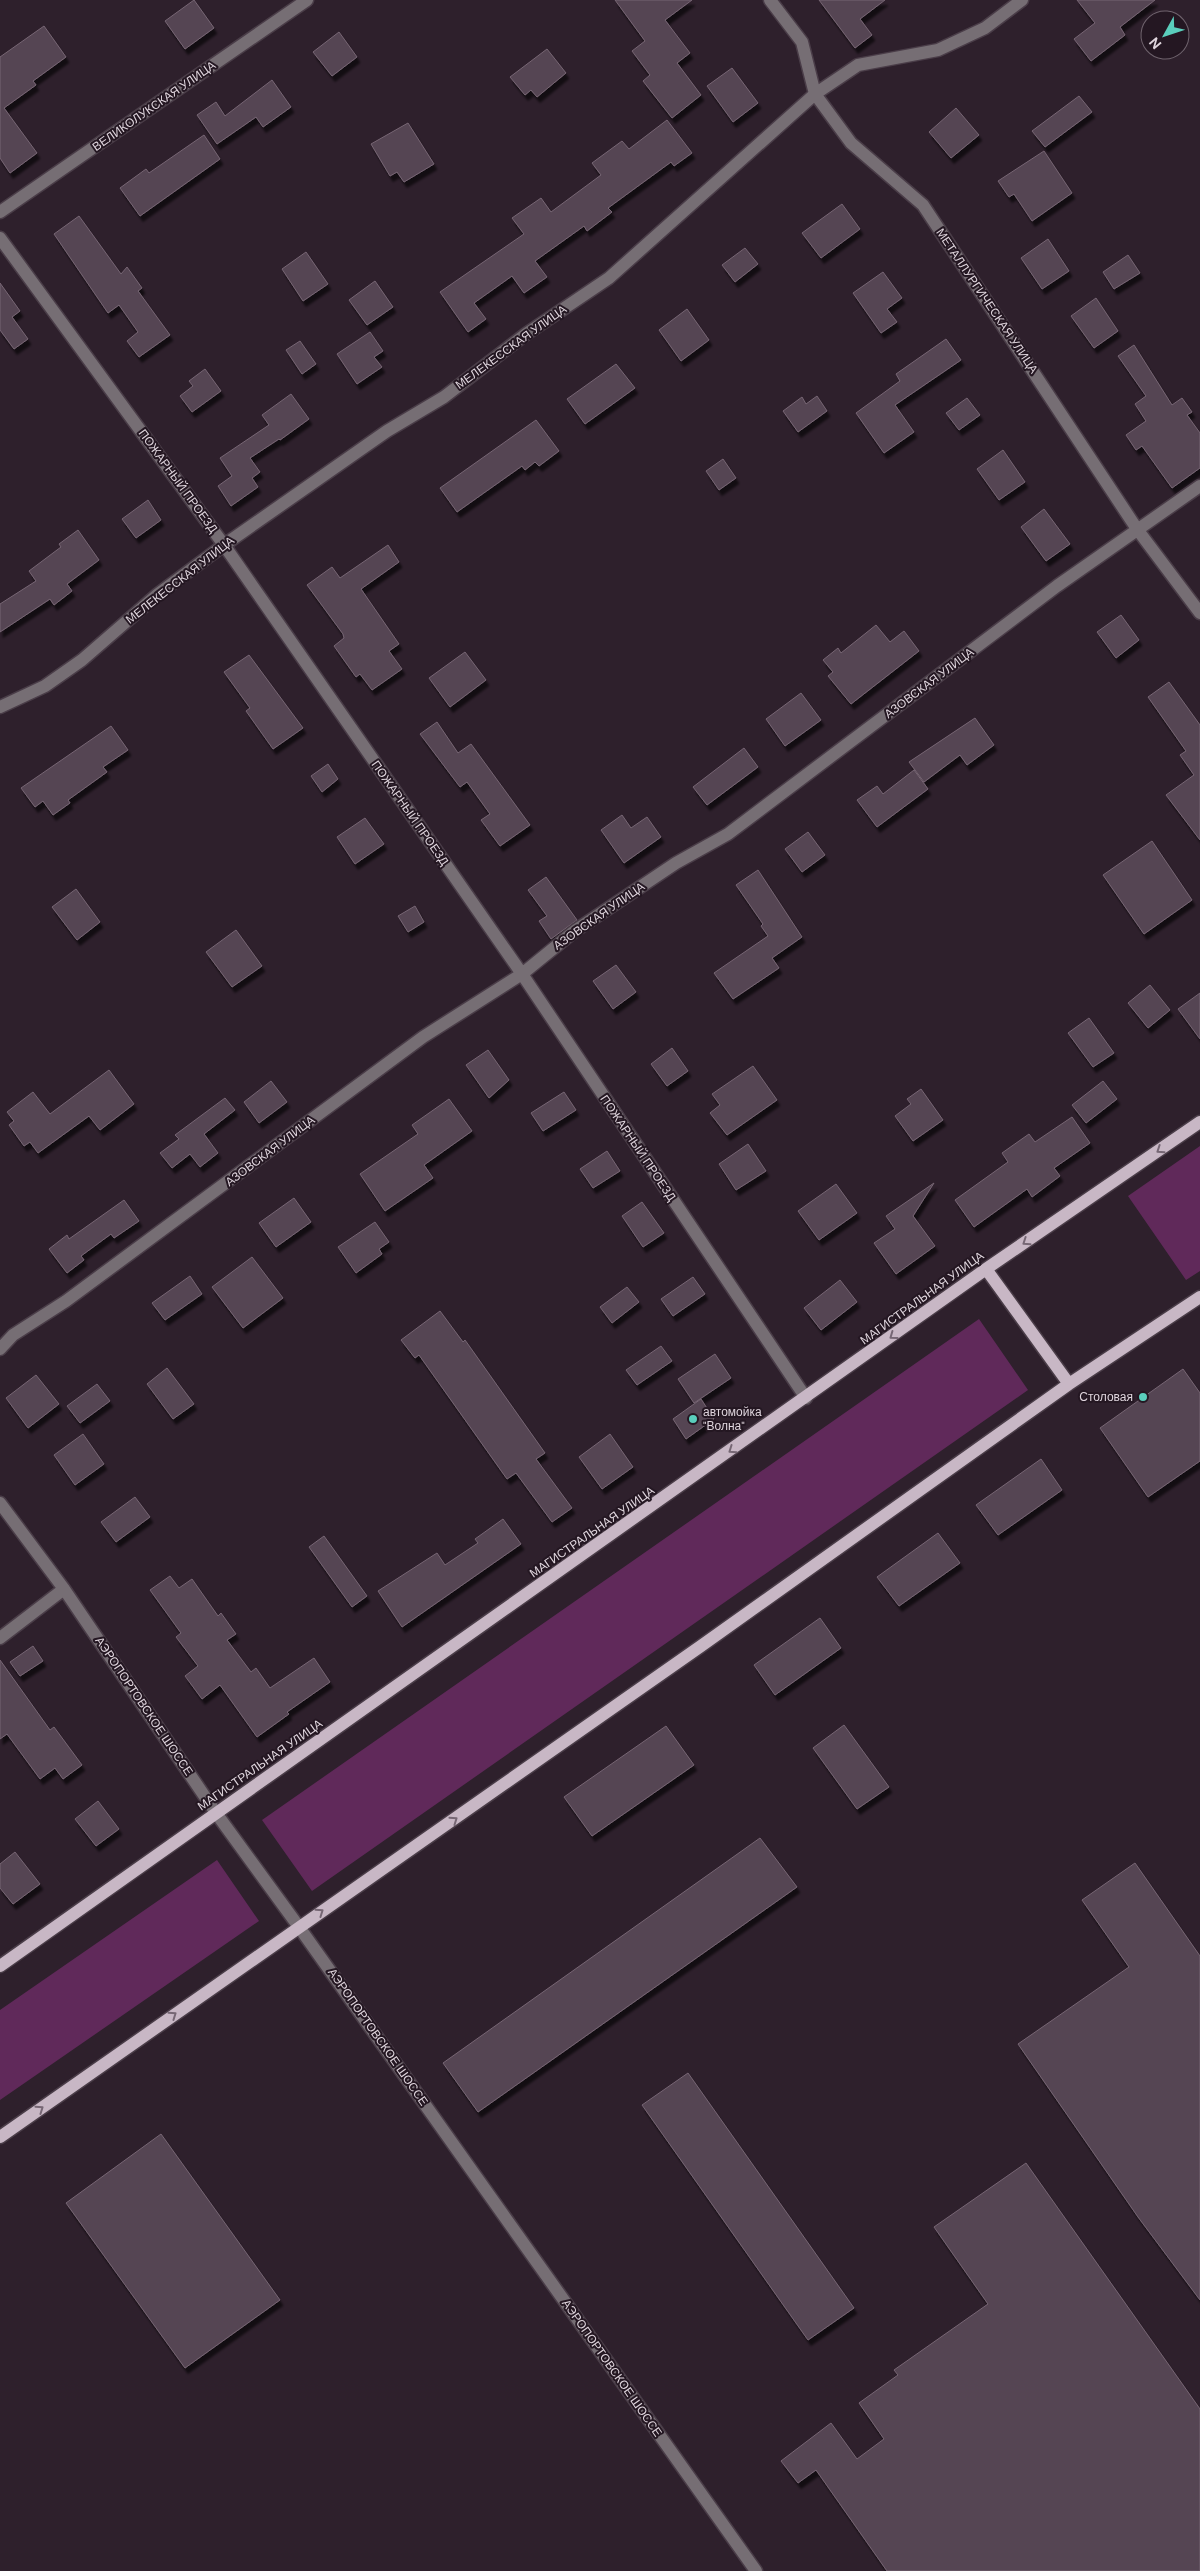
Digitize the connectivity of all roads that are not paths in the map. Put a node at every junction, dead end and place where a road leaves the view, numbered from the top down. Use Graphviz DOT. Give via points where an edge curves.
graph roads {
  1 [pos="307,0"];
  2 [pos="770,0"];
  3 [pos="1022,0"];
  4 [pos="815,94"];
  5 [pos="0,212"];
  6 [pos="0,238"];
  7 [pos="1200,486"];
  8 [pos="1138,529"];
  9 [pos="224,545"];
  10 [pos="1200,613"];
  11 [pos="0,708"];
  12 [pos="522,974"];
  13 [pos="1200,1122"];
  14 [pos="986,1269"];
  15 [pos="1200,1297"];
  16 [pos="0,1348"];
  17 [pos="1070,1384"];
  18 [pos="806,1398"];
  19 [pos="0,1503"];
  20 [pos="64,1589"];
  21 [pos="0,1638"];
  22 [pos="216,1812"];
  23 [pos="299,1927"];
  24 [pos="0,1966"];
  25 [pos="0,2137"];
  26 [pos="756,2571"];
  1 -- 5 [label="street, ВЕЛИКОЛУКСКАЯ УЛИЦА"];
  2 -- 4 [label="street, МЕТАЛЛУРГИЧЕСКАЯ УЛИЦА" via="802,42"];
  3 -- 4 [label="street, МЕЛЕКЕССКАЯ УЛИЦА" via="986,28 938,50 858,66"];
  4 -- 8 [label="street, МЕТАЛЛУРГИЧЕСКАЯ УЛИЦА" via="851,143 923,205"];
  4 -- 9 [label="street, МЕЛЕКЕССКАЯ УЛИЦА" via="609,278 526,334 444,397 386,430"];
  6 -- 9 [label="street, ПОЖАРНЫЙ ПРОЕЗД"];
  7 -- 8 [label="street, АЗОВСКАЯ УЛИЦА"];
  8 -- 10 [label="street, МЕТАЛЛУРГИЧЕСКАЯ УЛИЦА"];
  8 -- 12 [label="street, АЗОВСКАЯ УЛИЦА" via="1057,586 728,834 676,863 576,930"];
  9 -- 11 [label="street, МЕЛЕКЕССКАЯ УЛИЦА" via="158,594 75,665 45,686"];
  9 -- 12 [label="street, ПОЖАРНЫЙ ПРОЕЗД"];
  12 -- 16 [label="street, АЗОВСКАЯ УЛИЦА" via="423,1037 66,1301 13,1335"];
  12 -- 18 [label="street, ПОЖАРНЫЙ ПРОЕЗД"];
  13 -- 14 [label="main road, МАГИСТРАЛЬНАЯ УЛИЦА, one-way"];
  14 -- 17 [label="main road"];
  14 -- 18 [label="main road, МАГИСТРАЛЬНАЯ УЛИЦА, one-way"];
  15 -- 17 [label="main road"];
  23 -- 17 [label="main road, one-way"];
  18 -- 22 [label="main road, МАГИСТРАЛЬНАЯ УЛИЦА, one-way"];
  19 -- 20 [label="street, АЭРОПОРТОВСКОЕ ШОССЕ"];
  20 -- 21 [label="street"];
  20 -- 22 [label="street, АЭРОПОРТОВСКОЕ ШОССЕ"];
  22 -- 23 [label="street, АЭРОПОРТОВСКОЕ ШОССЕ"];
  22 -- 24 [label="main road, МАГИСТРАЛЬНАЯ УЛИЦА"];
  25 -- 23 [label="main road, one-way"];
  23 -- 26 [label="street, АЭРОПОРТОВСКОЕ ШОССЕ"];
}
